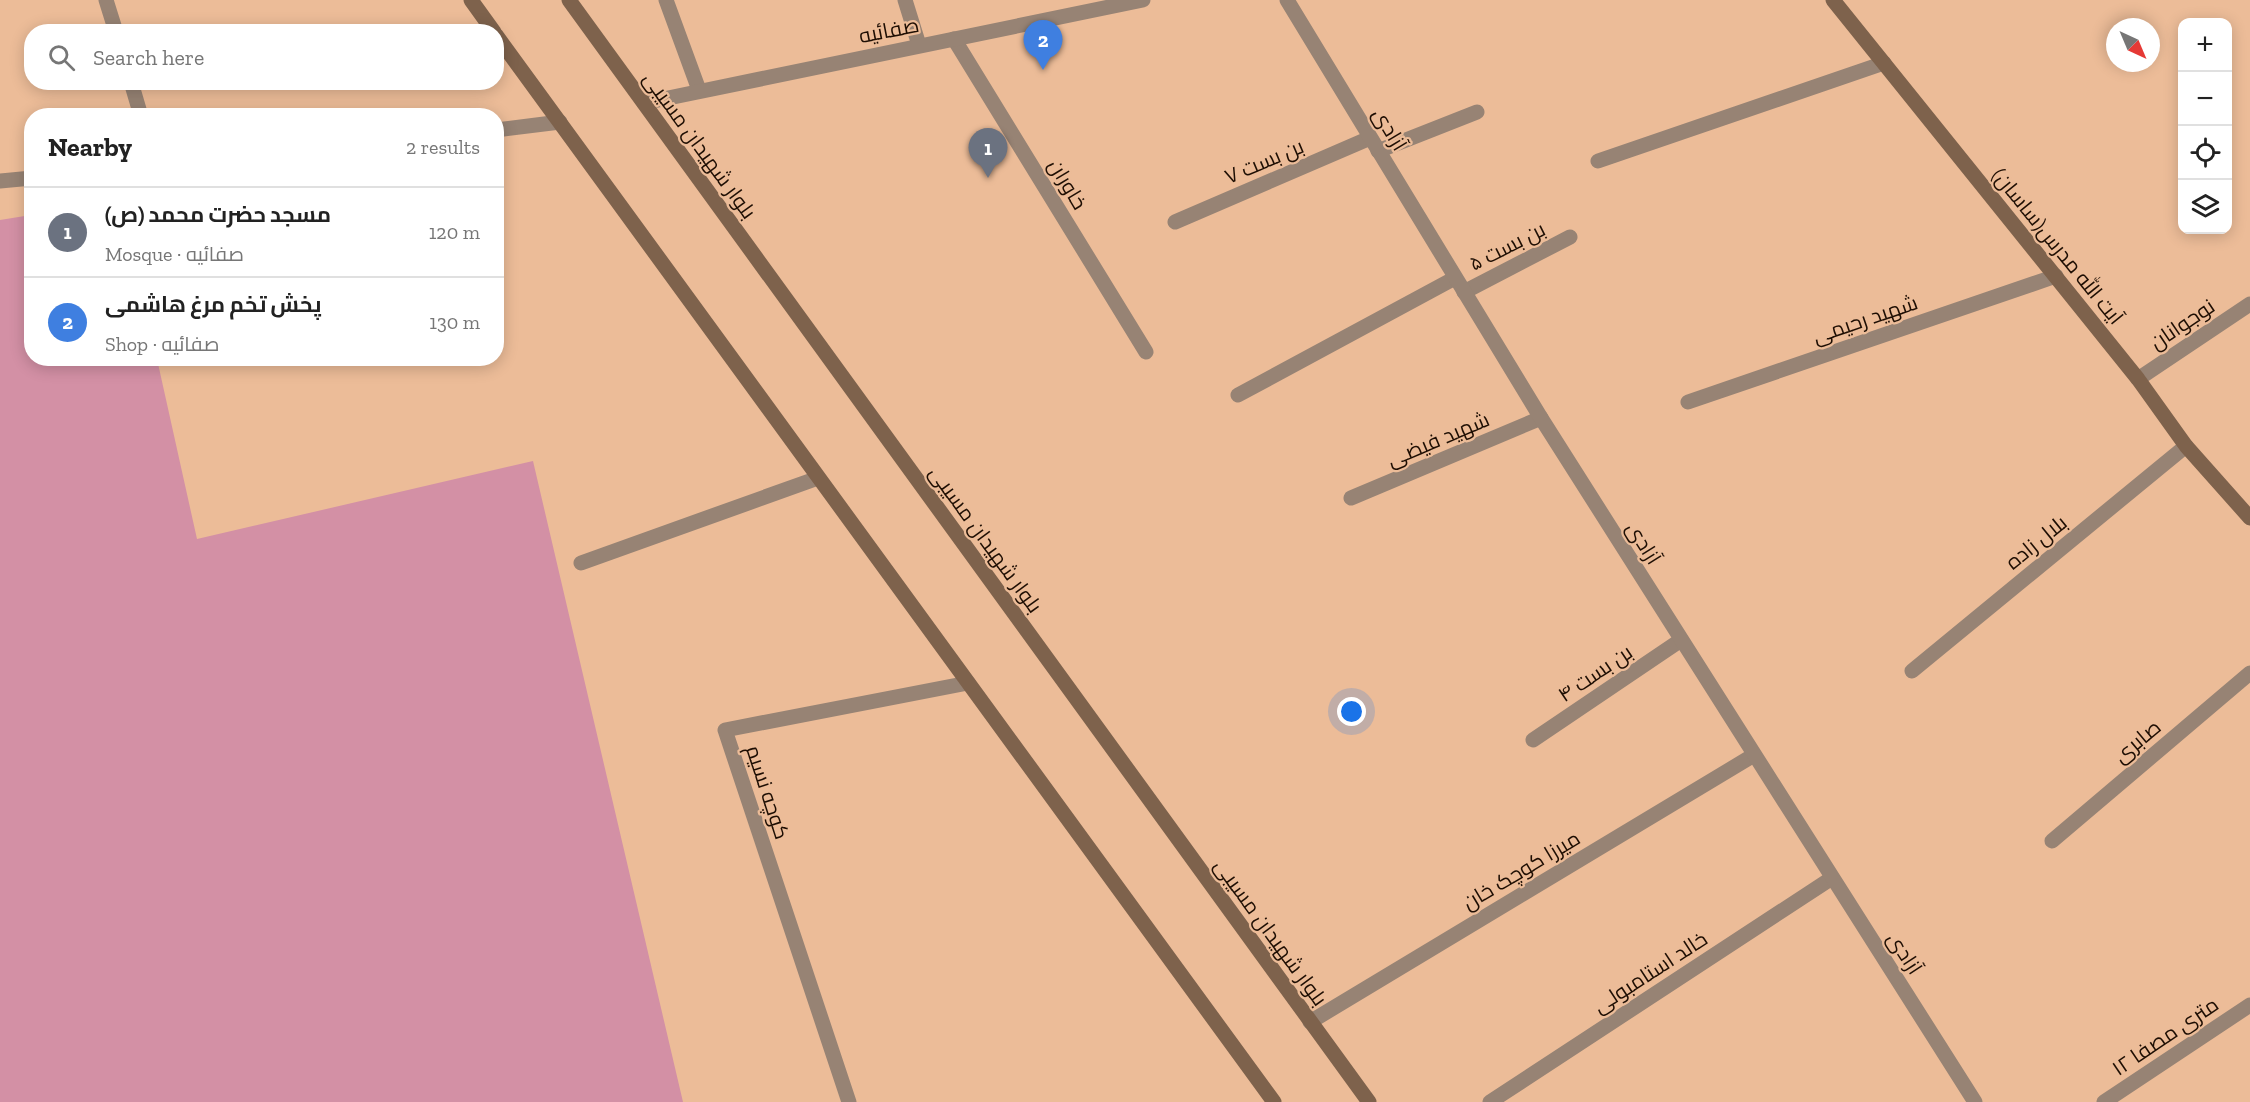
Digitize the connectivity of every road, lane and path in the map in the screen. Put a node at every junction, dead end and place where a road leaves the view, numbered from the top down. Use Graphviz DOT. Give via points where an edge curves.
graph roads {
  1 [pos="106,0"];
  2 [pos="471,0"];
  3 [pos="569,0"];
  4 [pos="666,0"];
  5 [pos="905,0"];
  6 [pos="1138,0"];
  7 [pos="1287,0"];
  8 [pos="1833,0"];
  9 [pos="114,24"];
  10 [pos="488,24"];
  11 [pos="954,39"];
  12 [pos="504,45"];
  13 [pos="919,45"];
  14 [pos="1884,63"];
  15 [pos="133,90"];
  16 [pos="699,90"];
  17 [pos="644,103"];
  18 [pos="139,108"];
  19 [pos="1477,112"];
  20 [pos="560,122"];
  21 [pos="504,129"];
  22 [pos="1374,144"];
  23 [pos="1598,161"];
  24 [pos="24,179"];
  25 [pos="0,181"];
  26 [pos="1175,222"];
  27 [pos="1570,237"];
  28 [pos="2056,276"];
  29 [pos="1460,285"];
  30 [pos="2250,304"];
  31 [pos="1146,352"];
  32 [pos="2138,379"];
  33 [pos="1238,395"];
  34 [pos="1688,402"];
  35 [pos="1540,418"];
  36 [pos="2186,446"];
  37 [pos="818,478"];
  38 [pos="1351,498"];
  39 [pos="2250,518"];
  40 [pos="581,563"];
  41 [pos="1681,640"];
  42 [pos="1912,671"];
  43 [pos="2250,673"];
  44 [pos="968,683"];
  45 [pos="1533,740"];
  46 [pos="1754,755"];
  47 [pos="2052,841"];
  48 [pos="1832,878"];
  49 [pos="2250,1005"];
  50 [pos="1311,1022"];
  51 [pos="849,1102"];
  52 [pos="1274,1102"];
  53 [pos="1369,1102"];
  54 [pos="1490,1102"];
  55 [pos="1975,1102"];
  56 [pos="2104,1102"];
  1 -- 9 [label="street"];
  2 -- 10 [label="main road"];
  3 -- 17 [label="main road, بلوار شهیدان مسیبی"];
  4 -- 16 [label="street"];
  5 -- 13 [label="street"];
  6 -- 11 [label="street, صفائیه"];
  7 -- 22 [label="street, آزادی"];
  8 -- 14 [label="main road, آیت الله مدرس(ساسان)"];
  11 -- 13 [label="street, صفائیه"];
  11 -- 31 [label="street, خاوران"];
  12 -- 20 [label="main road"];
  13 -- 16 [label="street, صفائیه"];
  14 -- 23 [label="street"];
  14 -- 28 [label="main road, آیت الله مدرس(ساسان)"];
  15 -- 18 [label="street"];
  16 -- 17 [label="street, صفائیه"];
  17 -- 50 [label="main road, بلوار شهیدان مسیبی"];
  19 -- 22 [label="street, بن بست ۷"];
  20 -- 21 [label="street"];
  20 -- 37 [label="main road"];
  22 -- 26 [label="street, بن بست ۷"];
  22 -- 29 [label="street, آزادی"];
  24 -- 25 [label="street"];
  27 -- 29 [label="street, بن بست ۵"];
  28 -- 32 [label="main road, آیت الله مدرس(ساسان)"];
  28 -- 34 [label="street, شهید رحیمی"];
  29 -- 33 [label="street, بن بست ۵"];
  29 -- 35 [label="street, آزادی"];
  30 -- 32 [label="street, نوجوانان"];
  32 -- 36 [label="main road, آیت الله مدرس(ساسان)"];
  35 -- 38 [label="street, شهید فیضی"];
  35 -- 41 [label="street, آزادی"];
  36 -- 39 [label="main road, آیت الله مدرس(ساسان)"];
  36 -- 42 [label="street, بلال زاده"];
  37 -- 40 [label="street"];
  37 -- 44 [label="main road"];
  41 -- 45 [label="street, بن بست ۴"];
  41 -- 46 [label="street, آزادی"];
  43 -- 47 [label="street, صابری"];
  44 -- 51 [label="street, کوچه نسیم" via="725,730"];
  44 -- 52 [label="main road"];
  46 -- 48 [label="street, آزادی"];
  46 -- 50 [label="street, میرزا کوچک خان"];
  48 -- 54 [label="street, خالد استامبولی"];
  48 -- 55 [label="street, آزادی"];
  49 -- 56 [label="street, ۱۲ متری مصفا"];
  50 -- 53 [label="main road, بلوار شهیدان مسیبی"];
}
